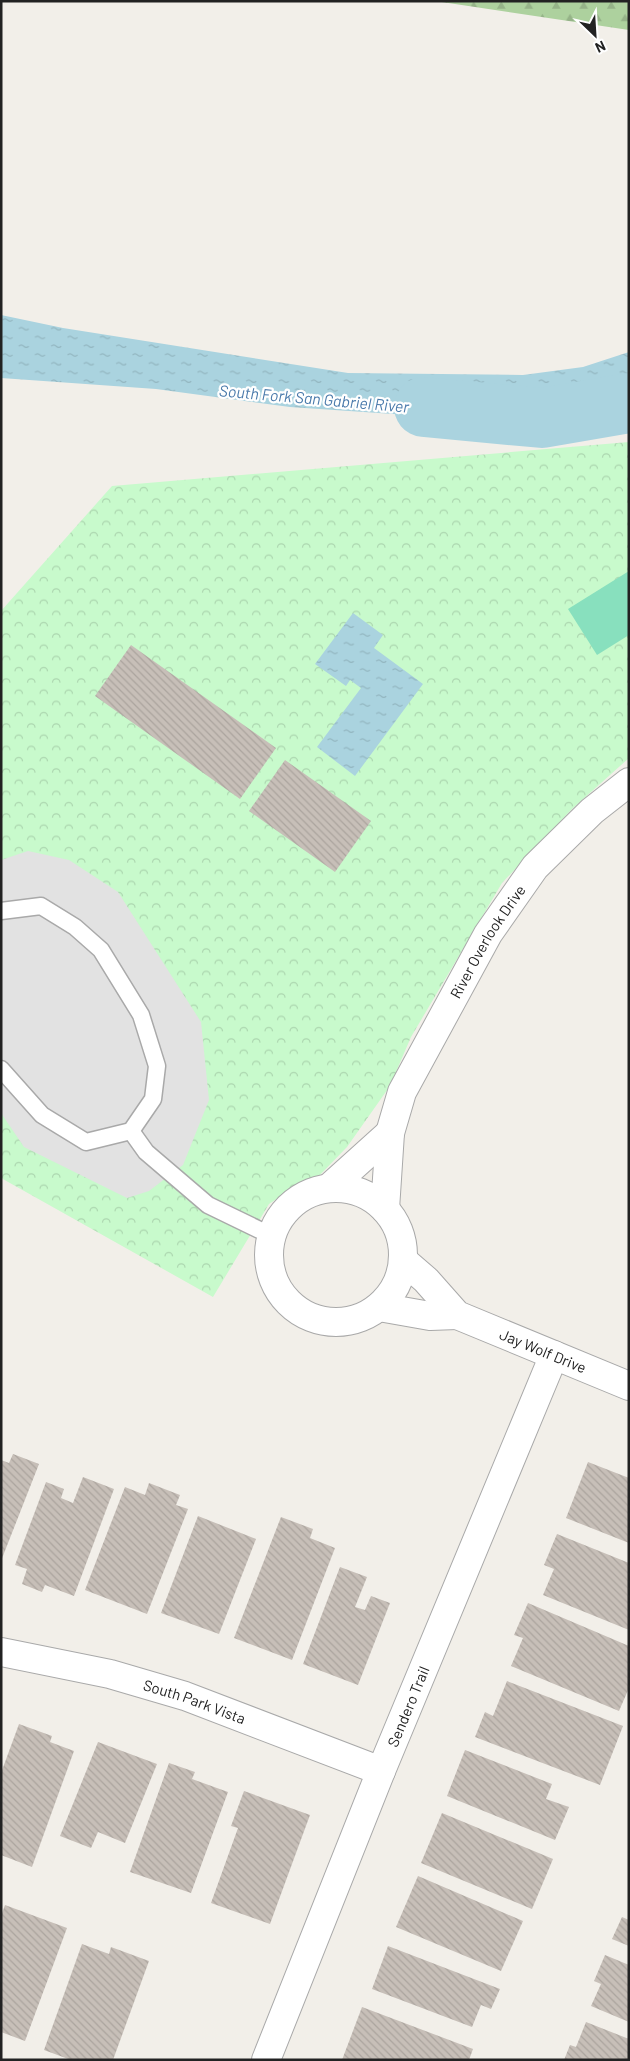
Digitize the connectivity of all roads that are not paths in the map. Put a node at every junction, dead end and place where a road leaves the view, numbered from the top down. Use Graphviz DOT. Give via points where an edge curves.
graph roads {
  1 [pos="629,782"];
  2 [pos="1,911"];
  3 [pos="1,1069"];
  4 [pos="131,1131"];
  5 [pos="390,1133"];
  6 [pos="329,1188"];
  7 [pos="385,1209"];
  8 [pos="272,1236"];
  9 [pos="404,1261"];
  10 [pos="380,1307"];
  11 [pos="457,1315"];
  12 [pos="554,1355"];
  13 [pos="629,1386"];
  14 [pos="1,1652"];
  15 [pos="381,1772"];
  16 [pos="266,2060"];
  1 -- 5 [label="street, River Overlook Drive" via="592,811 535,867 488,934 402,1092"];
  2 -- 4 [label="lane" via="41,906 75,927 101,950 141,1015 157,1066 154,1099"];
  3 -- 4 [label="lane" via="42,1115 86,1142"];
  4 -- 8 [label="lane" via="146,1152 208,1205"];
  5 -- 6 [label="street"];
  5 -- 7 [label="street, River Overlook Drive"];
  6 -- 7 [label="street" via="369,1196"];
  6 -- 8 [label="street" via="309,1194 291,1205 278,1221"];
  7 -- 9 [label="street" via="400,1233"];
  8 -- 10 [label="street" via="269,1261 274,1282 285,1300 301,1313 320,1321 341,1323 361,1318"];
  9 -- 10 [label="street" via="392,1294"];
  9 -- 11 [label="street, Jay Wolf Drive"];
  10 -- 11 [label="street, Jay Wolf Drive" via="430,1316"];
  11 -- 12 [label="street, Jay Wolf Drive"];
  12 -- 13 [label="street, Jay Wolf Drive"];
  12 -- 15 [label="street, Sendero Trail"];
  14 -- 15 [label="street, South Park Vista" via="110,1674 185,1696"];
  15 -- 16 [label="street, Sendero Trail"];
}
